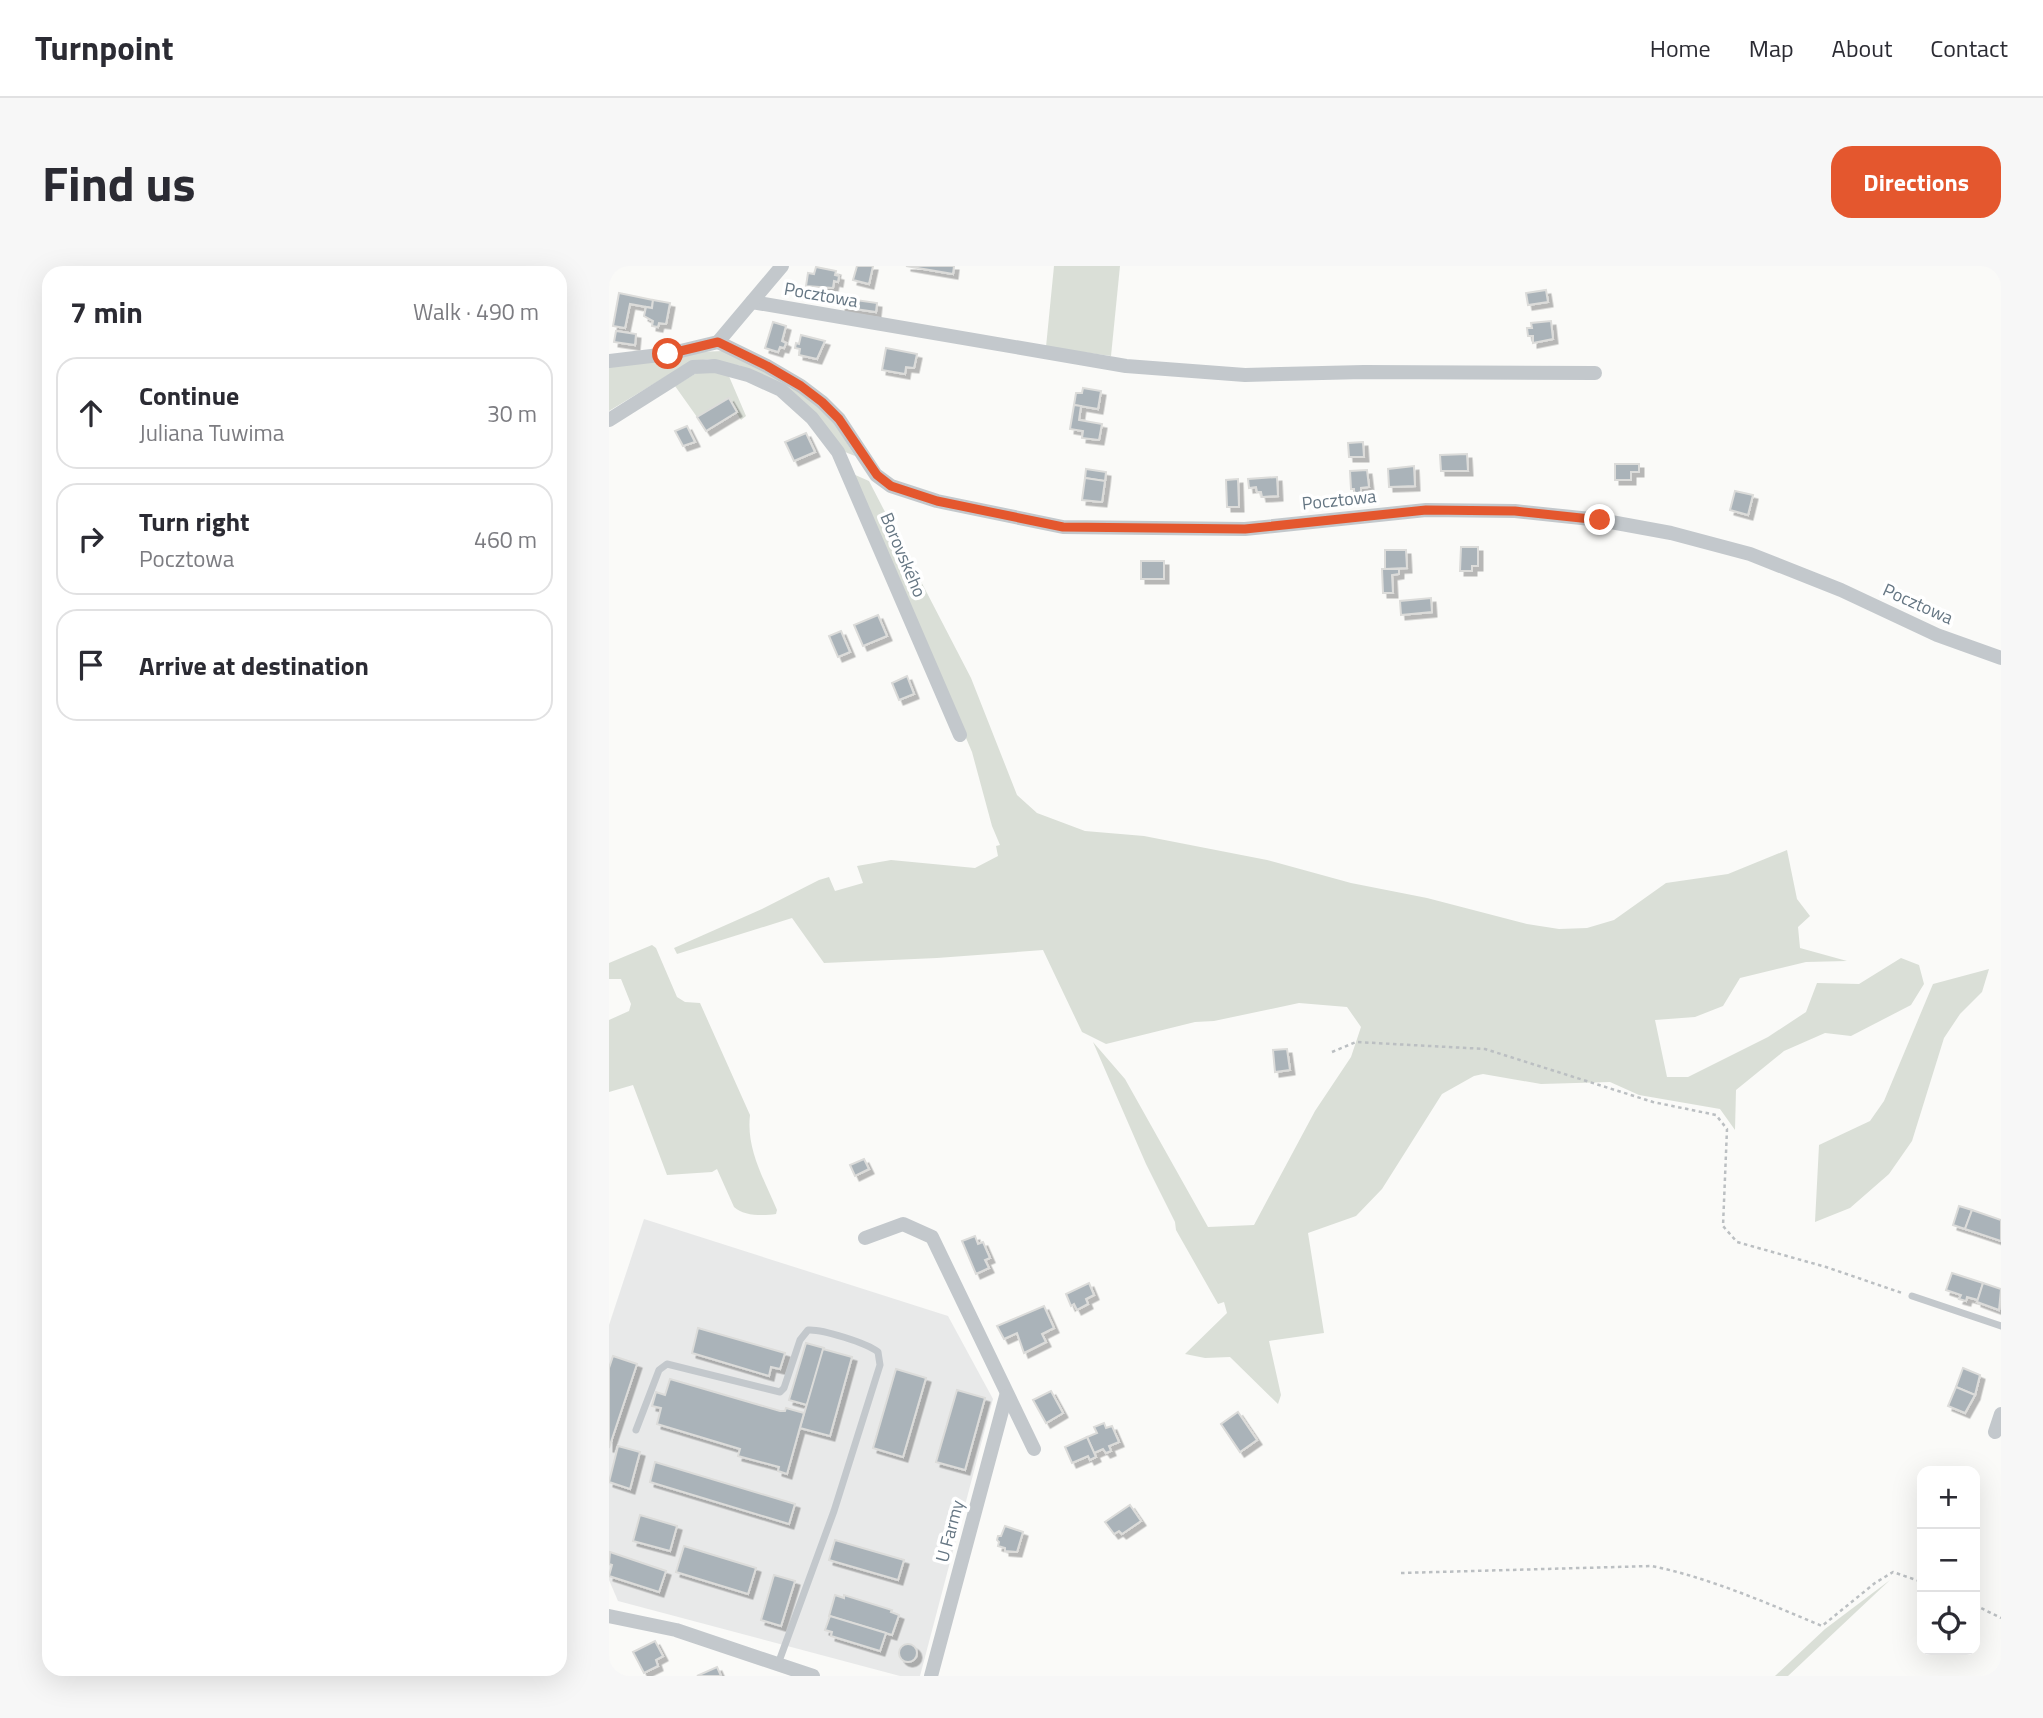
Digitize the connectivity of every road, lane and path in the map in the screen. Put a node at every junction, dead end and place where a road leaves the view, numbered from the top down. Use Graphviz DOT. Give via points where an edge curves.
graph roads {
  1 [pos="782,266"];
  2 [pos="752,302"];
  3 [pos="718,342"];
  4 [pos="609,361"];
  5 [pos="1595,373"];
  6 [pos="609,420"];
  7 [pos="2001,658"];
  8 [pos="960,735"];
  9 [pos="1332,1052"];
  10 [pos="865,1238"];
  11 [pos="1912,1296"];
  12 [pos="2001,1326"];
  13 [pos="1006,1396"];
  14 [pos="2001,1414"];
  15 [pos="636,1430"];
  16 [pos="1995,1432"];
  17 [pos="1034,1450"];
  18 [pos="1401,1573"];
  19 [pos="1917,1580"];
  20 [pos="1980,1608"];
  21 [pos="609,1616"];
  22 [pos="2001,1618"];
  23 [pos="778,1664"];
  24 [pos="813,1676"];
  25 [pos="931,1676"];
  1 -- 2 [label="street"];
  2 -- 3 [label="street"];
  2 -- 5 [label="street, Pocztowa" via="1126,366 1245,375"];
  3 -- 4 [label="street"];
  3 -- 7 [label="street, Pocztowa" via="767,366 822,402 877,475 891,486 937,501 1063,527 1245,529 1426,510 1515,511 1600,520 1750,554"];
  6 -- 8 [label="street, Borovského" via="693,367 715,366 748,375 789,397 838,452"];
  9 -- 11 [label="path" via="1356,1041 1485,1049 1653,1102 1717,1115 1727,1129 1723,1226 1737,1242"];
  10 -- 13 [label="street" via="903,1224 932,1237"];
  11 -- 12 [label="lane"];
  13 -- 17 [label="street"];
  13 -- 25 [label="street, U Farmy"];
  14 -- 16 [label="street"];
  15 -- 23 [label="lane" via="659,1370 667,1364 780,1392 808,1330 878,1352 880,1365 834,1511"];
  18 -- 19 [label="path" via="1652,1566 1725,1588 1822,1626 1893,1572"];
  20 -- 22 [label="path"];
  21 -- 23 [label="street" via="676,1630"];
  23 -- 24 [label="street"];
}
